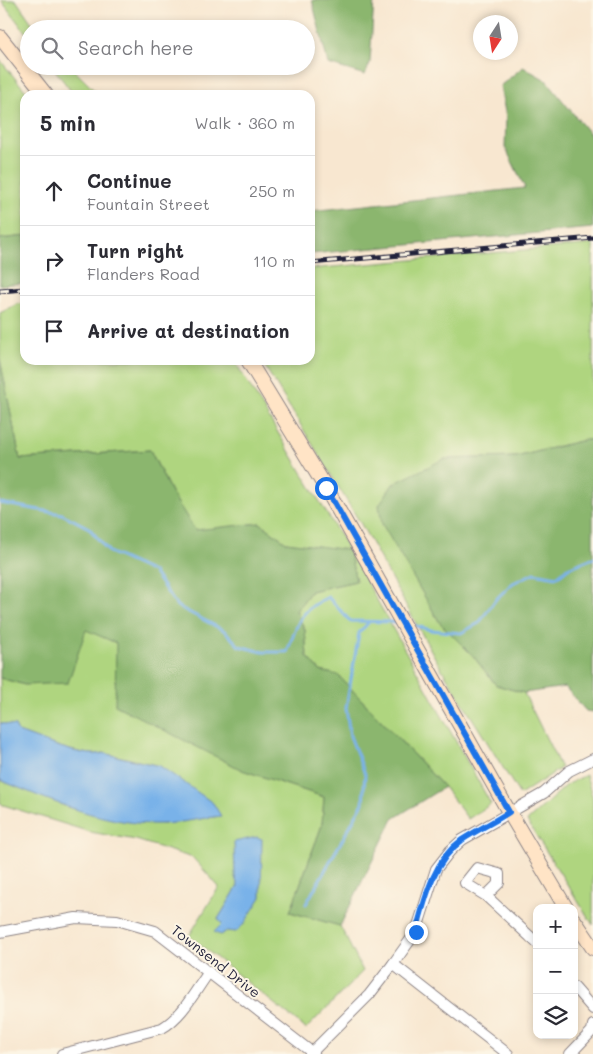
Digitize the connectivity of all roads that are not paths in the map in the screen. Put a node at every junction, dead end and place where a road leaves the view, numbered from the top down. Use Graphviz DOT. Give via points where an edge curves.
graph roads {
  1 [pos="0,37"];
  2 [pos="20,62"];
  3 [pos="30,75"];
  4 [pos="42,90"];
  5 [pos="251,365"];
  6 [pos="593,759"];
  7 [pos="509,812"];
  8 [pos="486,896"];
  9 [pos="564,904"];
  10 [pos="578,926"];
  11 [pos="0,932"];
  12 [pos="533,939"];
  13 [pos="593,948"];
  14 [pos="393,964"];
  15 [pos="209,972"];
  16 [pos="578,992"];
  17 [pos="593,1009"];
  18 [pos="593,1025"];
  19 [pos="312,1053"];
  20 [pos="62,1054"];
  21 [pos="508,1054"];
  22 [pos="570,1054"];
  1 -- 2 [label="main road"];
  3 -- 4 [label="main road"];
  5 -- 7 [label="main road" via="326,488"];
  6 -- 7 [label="street" via="569,771 544,793"];
  7 -- 9 [label="main road"];
  7 -- 14 [label="street" via="462,840 436,869 416,932"];
  8 -- 12 [label="street"];
  10 -- 13 [label="main road"];
  11 -- 15 [label="street, Townsend Drive" via="76,918 117,920 155,931"];
  14 -- 19 [label="street" via="369,995"];
  14 -- 21 [label="street"];
  15 -- 19 [label="street, Townsend Drive"];
  15 -- 20 [label="street" via="182,1011 162,1028"];
  16 -- 17 [label="street"];
  18 -- 22 [label="street" via="592,1031"];
}
